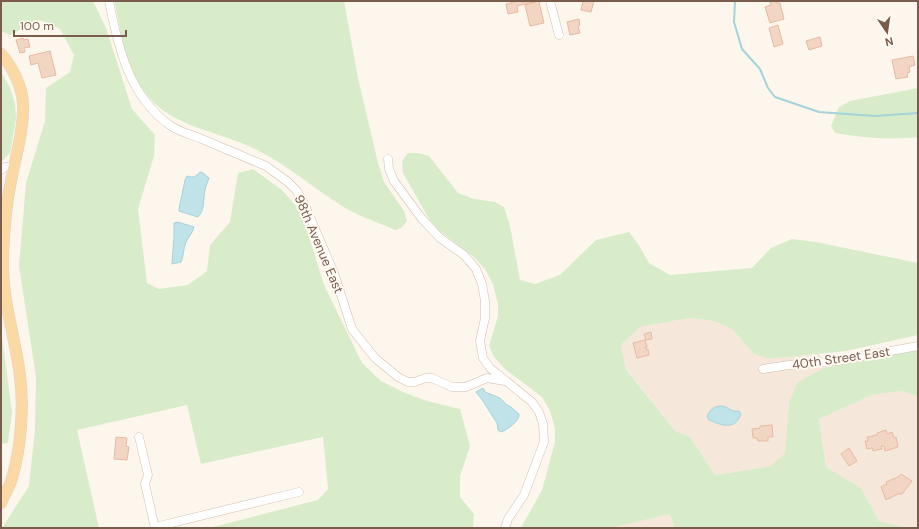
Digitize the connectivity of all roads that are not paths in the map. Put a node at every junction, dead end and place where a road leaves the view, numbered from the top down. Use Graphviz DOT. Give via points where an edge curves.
graph roads {
  1 [pos="109,1"];
  2 [pos="550,1"];
  3 [pos="559,35"];
  4 [pos="1,54"];
  5 [pos="388,159"];
  6 [pos="14,166"];
  7 [pos="1,170"];
  8 [pos="918,346"];
  9 [pos="763,369"];
  10 [pos="505,381"];
  11 [pos="139,437"];
  12 [pos="299,492"];
  13 [pos="1,503"];
  14 [pos="155,528"];
  15 [pos="504,528"];
  1 -- 10 [label="street, 98th Avenue East" via="121,54 128,72 139,92 159,116 172,126 266,166 296,190 334,273 352,329 375,358 408,382 432,378 458,387 487,378"];
  2 -- 3 [label="street"];
  4 -- 6 [label="main road" via="14,73 23,101 22,130"];
  5 -- 10 [label="street" via="394,182 422,219 440,238 464,255 476,269 485,300 481,353 490,368"];
  6 -- 7 [label="street"];
  6 -- 13 [label="main road" via="5,218 3,288 20,376 22,400 19,443 12,478"];
  8 -- 9 [label="street, 40th Street East" via="843,360"];
  10 -- 15 [label="street" via="536,407 544,424 545,436 524,495"];
  11 -- 14 [label="street" via="148,475 145,484"];
  12 -- 14 [label="street"];
}
